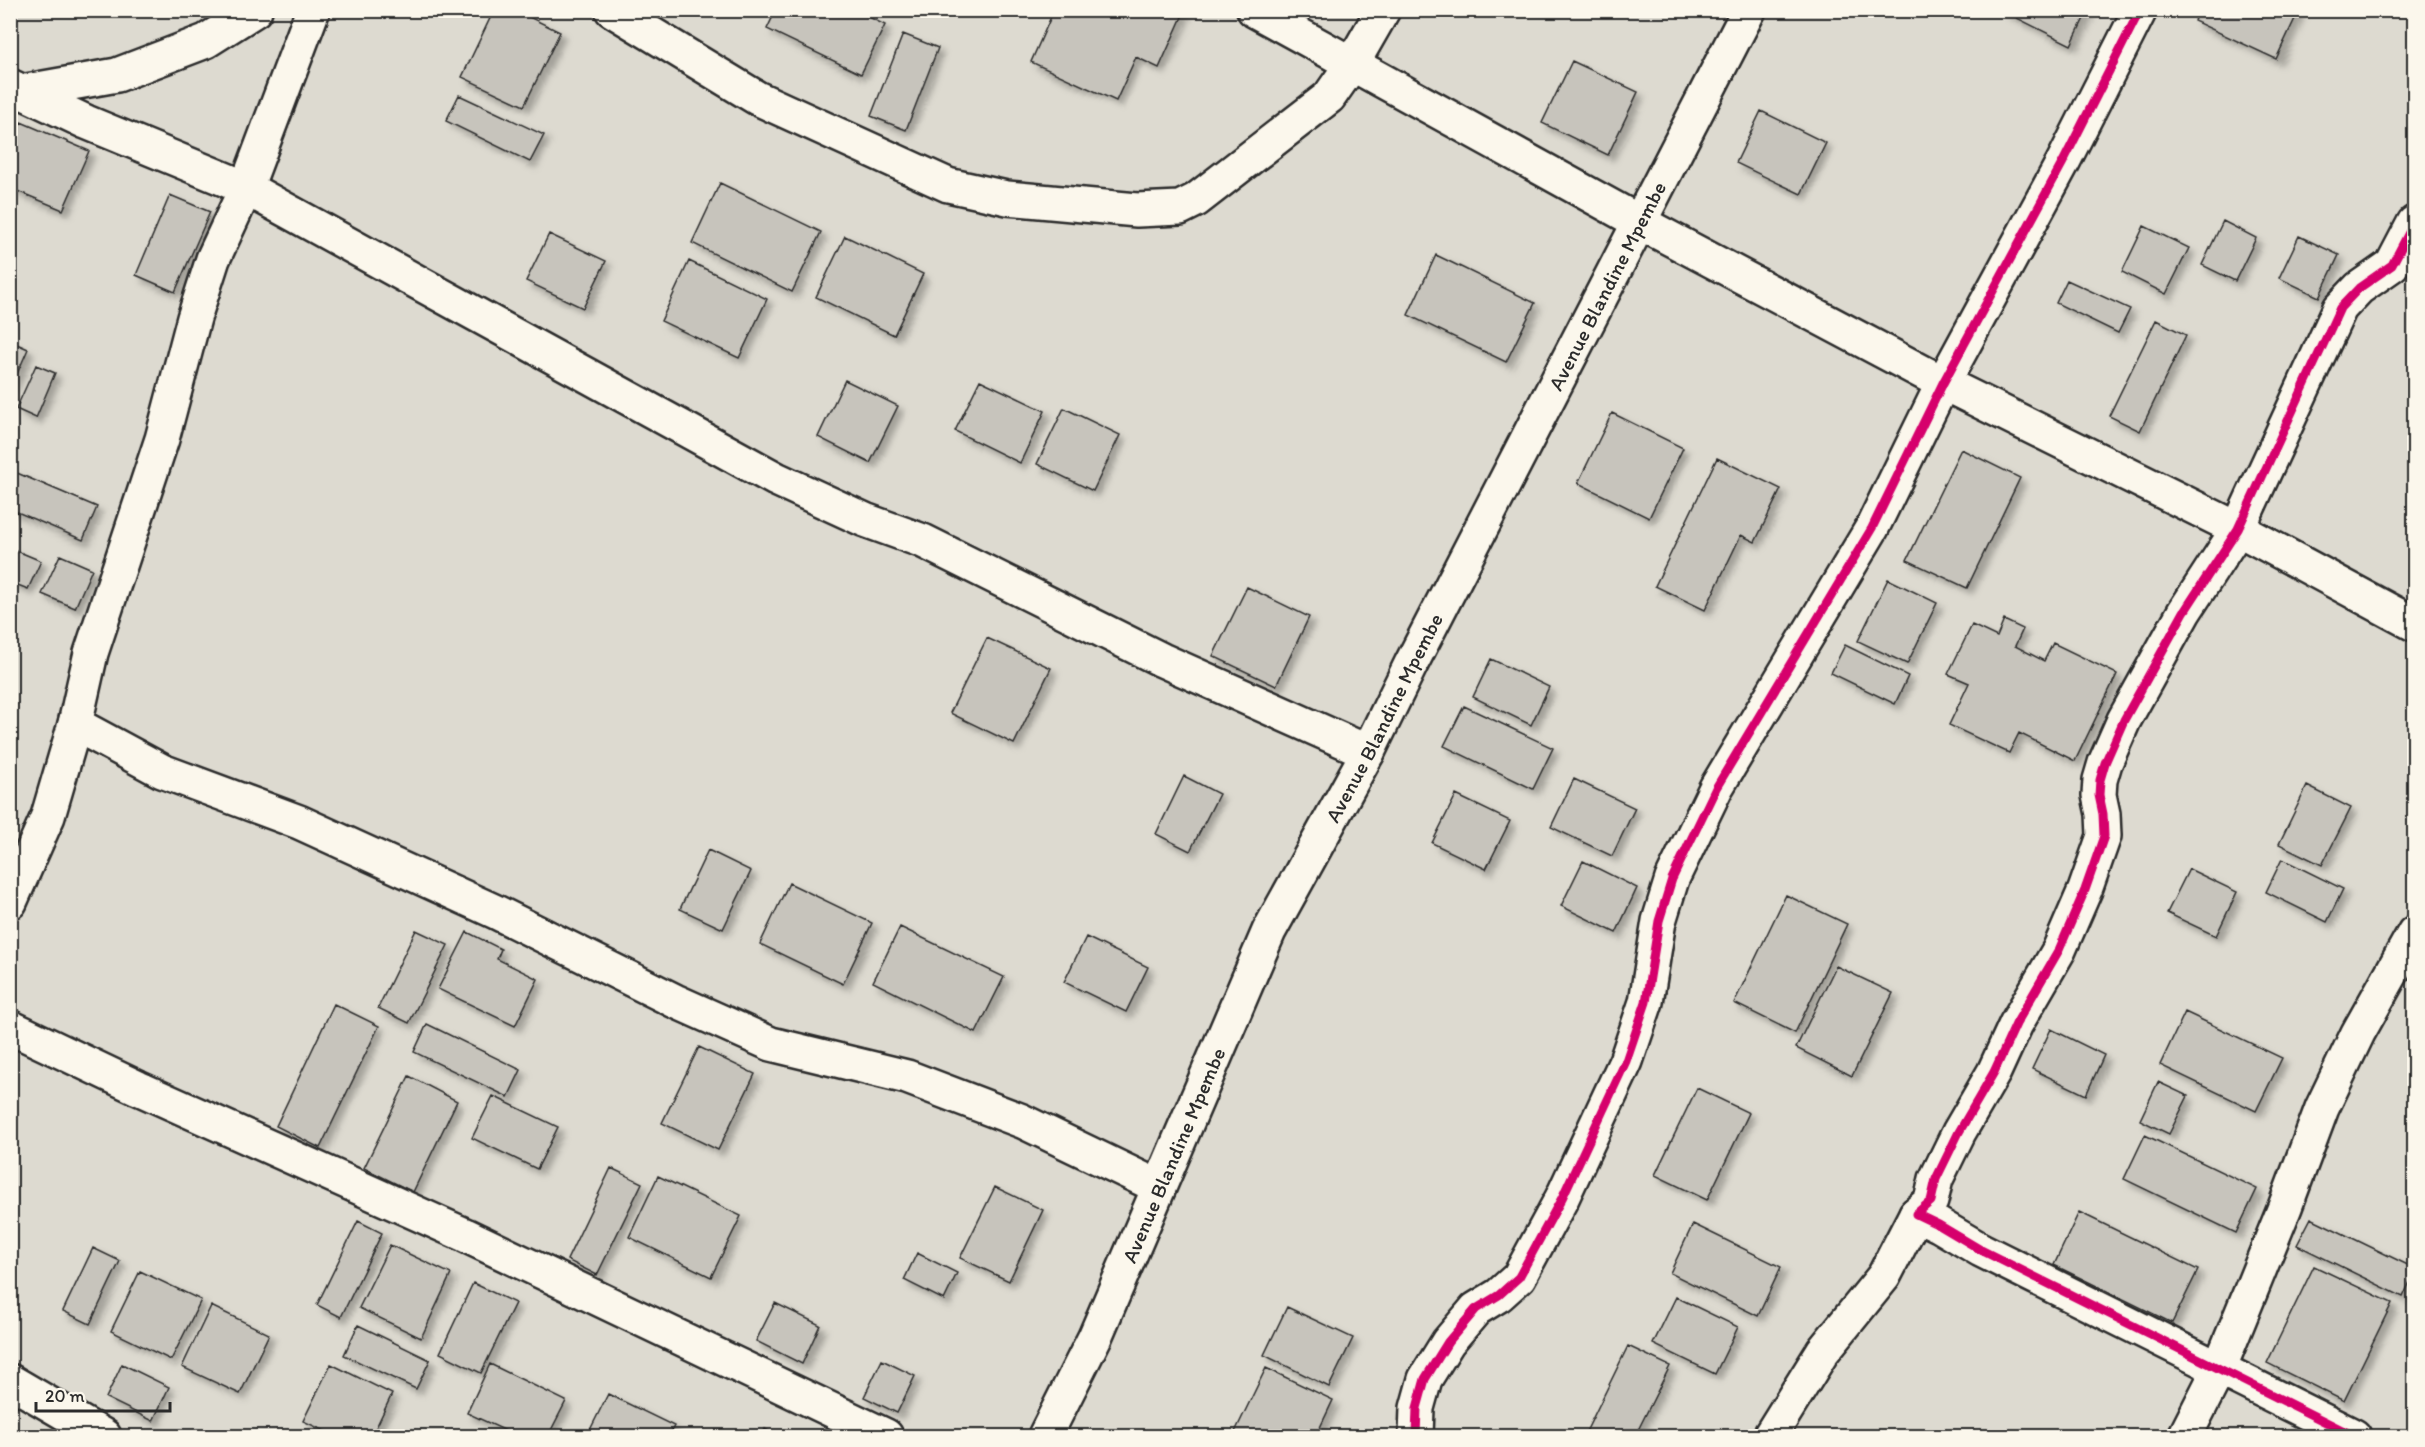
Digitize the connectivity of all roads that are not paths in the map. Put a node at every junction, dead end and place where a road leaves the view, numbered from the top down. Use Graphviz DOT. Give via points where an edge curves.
graph roads {
  1 [pos="255,10"];
  2 [pos="314,10"];
  3 [pos="612,10"];
  4 [pos="1254,10"];
  5 [pos="1383,10"];
  6 [pos="1749,10"];
  7 [pos="2140,10"];
  8 [pos="1352,64"];
  9 [pos="16,89"];
  10 [pos="246,188"];
  11 [pos="1641,223"];
  12 [pos="2415,223"];
  13 [pos="1943,383"];
  14 [pos="2238,529"];
  15 [pos="2415,624"];
  16 [pos="75,724"];
  17 [pos="1368,752"];
  18 [pos="10,902"];
  19 [pos="2415,933"];
  20 [pos="10,1027"];
  21 [pos="1159,1187"];
  22 [pos="1916,1214"];
  23 [pos="2219,1369"];
  24 [pos="10,1381"];
  25 [pos="104,1437"];
  26 [pos="886,1437"];
  27 [pos="1045,1437"];
  28 [pos="1416,1437"];
  29 [pos="1770,1437"];
  30 [pos="2185,1437"];
  31 [pos="2354,1437"];
  1 -- 9 [label="street" via="206,41 117,75"];
  2 -- 10 [label="street"];
  3 -- 8 [label="street" via="757,98 948,185 1007,198 1137,210 1180,208 1196,200 1329,97"];
  4 -- 8 [label="street"];
  5 -- 8 [label="street"];
  6 -- 11 [label="street, Avenue Blandine Mpembe"];
  7 -- 13 [label="street"];
  8 -- 11 [label="street"];
  9 -- 10 [label="street"];
  10 -- 16 [label="street" via="203,288 162,439 91,653"];
  10 -- 17 [label="street" via="776,479 865,520 923,541 1162,660"];
  11 -- 13 [label="street"];
  11 -- 17 [label="street, Avenue Blandine Mpembe"];
  12 -- 14 [label="street" via="2392,265 2359,288 2340,308"];
  13 -- 14 [label="street"];
  13 -- 28 [label="street" via="1872,528 1716,788 1690,840 1659,921 1646,1002 1626,1061 1562,1198 1519,1277 1476,1310 1448,1342 1425,1379 1417,1408"];
  14 -- 15 [label="street"];
  14 -- 22 [label="street" via="2184,612 2120,728 2100,780 2104,837 2085,890 2059,950 1959,1132 1936,1179 1931,1201"];
  16 -- 18 [label="street" via="48,816"];
  16 -- 21 [label="street" via="162,771 299,822 771,1044 907,1077 1022,1122"];
  17 -- 21 [label="street, Avenue Blandine Mpembe" via="1269,931"];
  19 -- 23 [label="street" via="2358,1033 2322,1108"];
  20 -- 26 [label="street" via="465,1235"];
  21 -- 27 [label="street, Avenue Blandine Mpembe" via="1095,1337"];
  22 -- 23 [label="street"];
  22 -- 29 [label="street" via="1884,1276 1823,1351"];
  23 -- 30 [label="street"];
  23 -- 31 [label="street"];
  24 -- 25 [label="street"];
}
